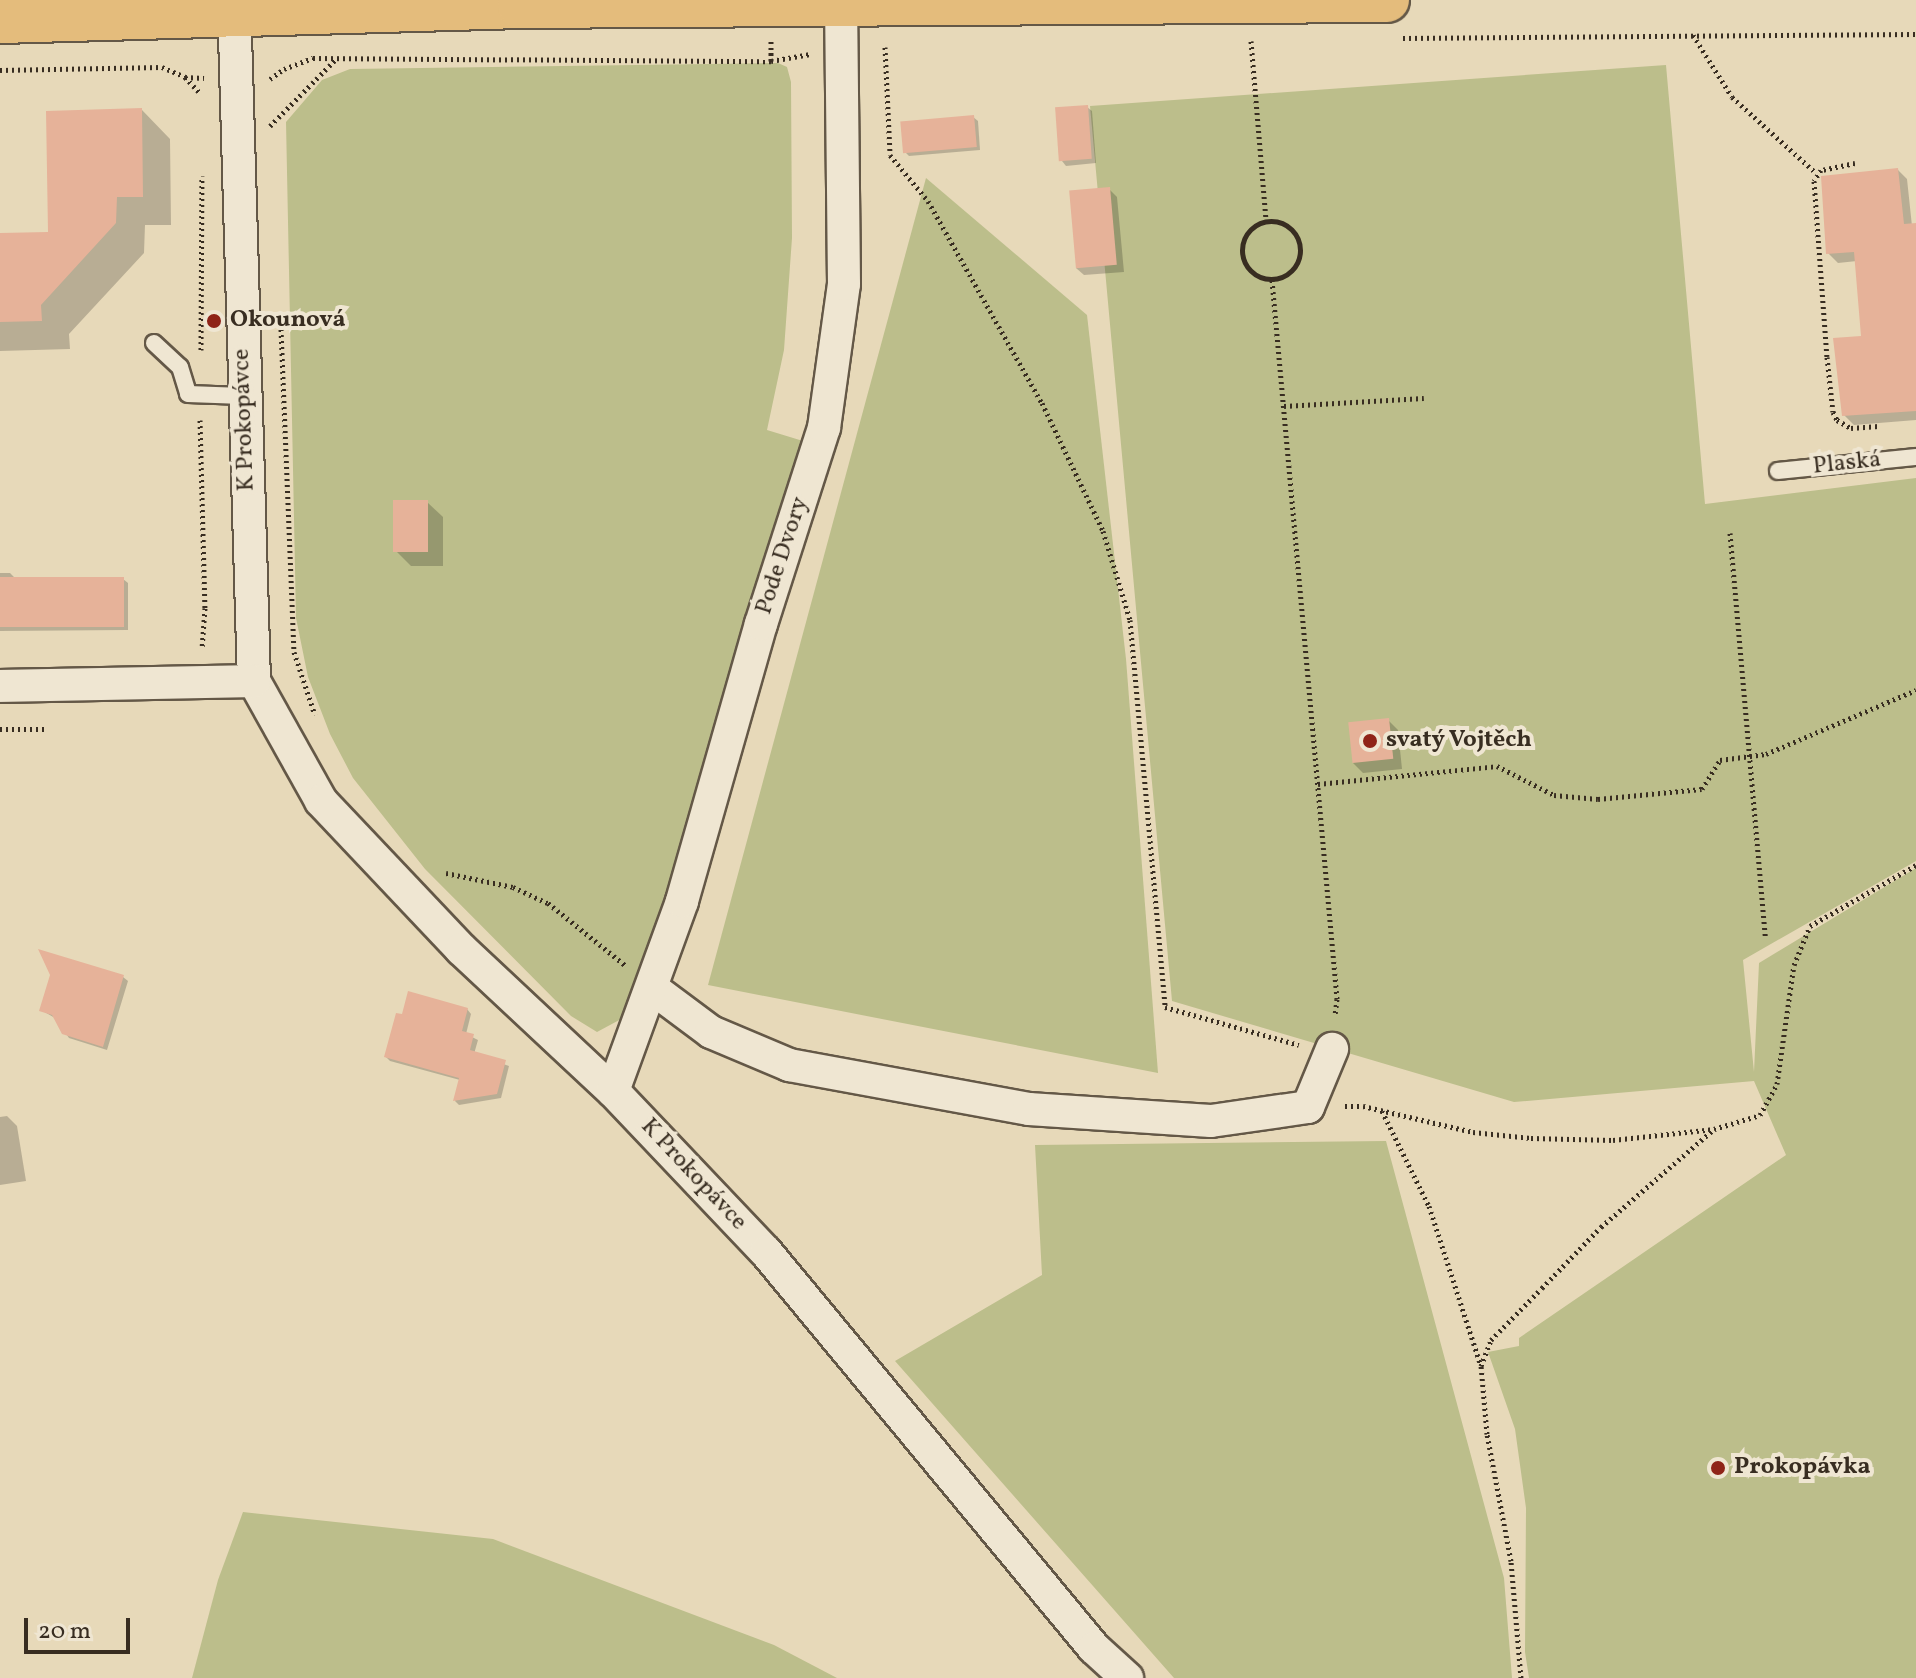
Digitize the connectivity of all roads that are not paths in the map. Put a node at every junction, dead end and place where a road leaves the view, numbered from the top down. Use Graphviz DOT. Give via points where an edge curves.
graph roads {
  1 [pos="841,3"];
  2 [pos="234,7"];
  3 [pos="1390,19"];
  4 [pos="0,21"];
  5 [pos="154,343"];
  6 [pos="243,396"];
  7 [pos="1916,457"];
  8 [pos="1778,471"];
  9 [pos="254,681"];
  10 [pos="0,686"];
  11 [pos="652,988"];
  12 [pos="1330,1055"];
  13 [pos="613,1091"];
  14 [pos="1127,1678"];
  1 -- 2 [label="main road"];
  1 -- 3 [label="main road"];
  1 -- 11 [label="street, Pode Dvory" via="844,284 824,428"];
  2 -- 4 [label="main road"];
  2 -- 6 [label="street, K Prokopávce"];
  5 -- 6 [label="lane" via="180,367 188,394"];
  6 -- 9 [label="street, K Prokopávce"];
  7 -- 8 [label="lane, Plaská"];
  9 -- 10 [label="street"];
  9 -- 13 [label="street, K Prokopávce" via="321,801 461,949"];
  11 -- 12 [label="street" via="711,1032 789,1065 1014,1106 1211,1121 1308,1107"];
  11 -- 13 [label="street, Pode Dvory"];
  13 -- 14 [label="street, K Prokopávce" via="766,1252 1094,1648"];
}
